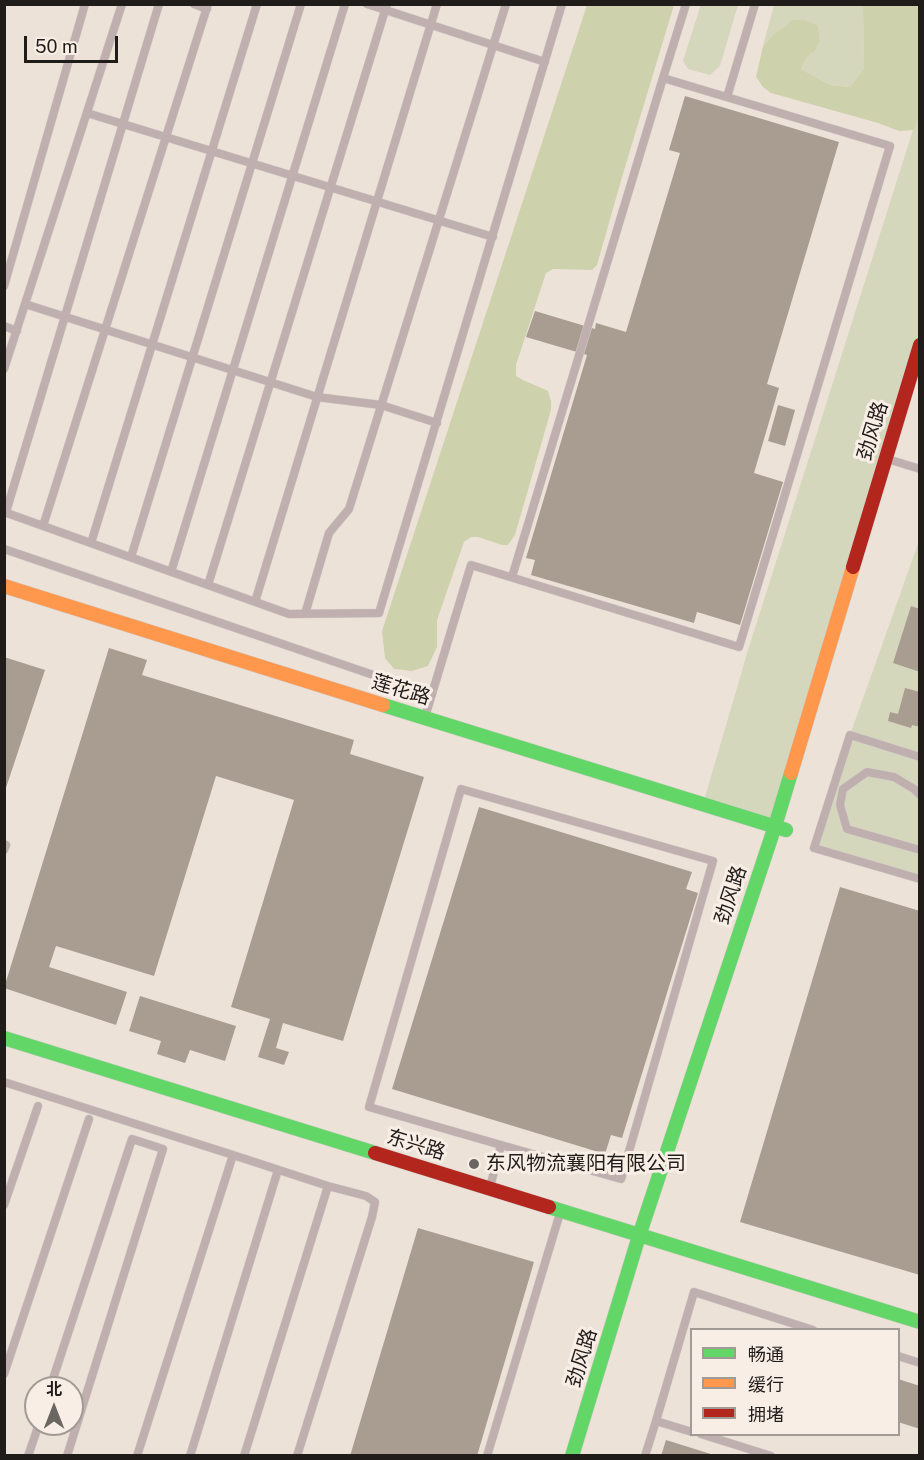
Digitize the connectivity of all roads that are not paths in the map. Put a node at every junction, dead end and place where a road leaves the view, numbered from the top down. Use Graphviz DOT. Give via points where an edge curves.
graph roads {
  1 [pos="85,4"];
  2 [pos="122,4"];
  3 [pos="159,4"];
  4 [pos="194,4"];
  5 [pos="257,4"];
  6 [pos="301,4"];
  7 [pos="345,4"];
  8 [pos="367,4"];
  9 [pos="437,4"];
  10 [pos="506,4"];
  11 [pos="562,4"];
  12 [pos="686,4"];
  13 [pos="754,4"];
  14 [pos="208,7"];
  15 [pos="386,7"];
  16 [pos="431,25"];
  17 [pos="493,46"];
  18 [pos="545,62"];
  19 [pos="663,78"];
  20 [pos="727,97"];
  21 [pos="87,113"];
  22 [pos="123,124"];
  23 [pos="166,137"];
  24 [pos="212,151"];
  25 [pos="252,163"];
  26 [pos="292,176"];
  27 [pos="330,187"];
  28 [pos="377,202"];
  29 [pos="439,220"];
  30 [pos="492,237"];
  31 [pos="4,286"];
  32 [pos="26,304"];
  33 [pos="65,317"];
  34 [pos="4,326"];
  35 [pos="105,330"];
  36 [pos="17,331"];
  37 [pos="152,344"];
  38 [pos="920,345"];
  39 [pos="192,357"];
  40 [pos="4,369"];
  41 [pos="232,370"];
  42 [pos="920,381"];
  43 [pos="270,382"];
  44 [pos="317,398"];
  45 [pos="381,405"];
  46 [pos="437,423"];
  47 [pos="894,461"];
  48 [pos="920,469"];
  49 [pos="5,512"];
  50 [pos="43,526"];
  51 [pos="91,543"];
  52 [pos="4,549"];
  53 [pos="131,557"];
  54 [pos="171,572"];
  55 [pos="512,577"];
  56 [pos="208,585"];
  57 [pos="4,586"];
  58 [pos="255,602"];
  59 [pos="305,614"];
  60 [pos="432,695"];
  61 [pos="425,718"];
  62 [pos="920,757"];
  63 [pos="918,791"];
  64 [pos="780,828"];
  65 [pos="4,844"];
  66 [pos="4,850"];
  67 [pos="920,850"];
  68 [pos="920,879"];
  69 [pos="4,1038"];
  70 [pos="4,1082"];
  71 [pos="38,1106"];
  72 [pos="89,1119"];
  73 [pos="501,1145"];
  74 [pos="233,1155"];
  75 [pos="278,1170"];
  76 [pos="328,1186"];
  77 [pos="489,1188"];
  78 [pos="4,1205"];
  79 [pos="561,1211"];
  80 [pos="645,1238"];
  81 [pos="920,1323"];
  82 [pos="810,1328"];
  83 [pos="900,1357"];
  84 [pos="920,1363"];
  85 [pos="4,1374"];
  86 [pos="54,1376"];
  87 [pos="84,1403"];
  88 [pos="656,1421"];
  89 [pos="690,1431"];
  90 [pos="35,1436"];
  91 [pos="74,1436"];
  92 [pos="708,1436"];
  93 [pos="28,1455"];
  94 [pos="68,1455"];
  95 [pos="137,1455"];
  96 [pos="190,1455"];
  97 [pos="244,1455"];
  98 [pos="297,1455"];
  99 [pos="487,1455"];
  100 [pos="572,1455"];
  101 [pos="585,1455"];
  102 [pos="645,1455"];
  103 [pos="771,1455"];
  1 -- 31 [label="lane"];
  2 -- 21 [label="lane"];
  3 -- 22 [label="lane"];
  4 -- 14 [label="lane"];
  5 -- 24 [label="lane"];
  6 -- 25 [label="lane"];
  7 -- 26 [label="lane"];
  8 -- 15 [label="lane"];
  9 -- 16 [label="lane"];
  10 -- 17 [label="lane"];
  11 -- 18 [label="lane"];
  12 -- 19 [label="lane"];
  13 -- 20 [label="lane"];
  14 -- 23 [label="lane"];
  15 -- 16 [label="lane"];
  15 -- 27 [label="lane"];
  16 -- 17 [label="lane"];
  16 -- 28 [label="lane"];
  17 -- 18 [label="lane"];
  17 -- 29 [label="lane"];
  18 -- 30 [label="lane"];
  19 -- 20 [label="lane"];
  19 -- 55 [label="lane"];
  20 -- 55 [label="lane" via="890,146 739,647"];
  21 -- 22 [label="lane"];
  21 -- 32 [label="lane"];
  22 -- 23 [label="lane"];
  22 -- 33 [label="lane"];
  23 -- 24 [label="lane"];
  23 -- 35 [label="lane"];
  24 -- 25 [label="lane"];
  24 -- 37 [label="lane"];
  25 -- 26 [label="lane"];
  25 -- 39 [label="lane"];
  26 -- 27 [label="lane"];
  26 -- 41 [label="lane"];
  27 -- 28 [label="lane"];
  27 -- 43 [label="lane"];
  28 -- 29 [label="lane"];
  28 -- 44 [label="lane"];
  29 -- 30 [label="lane"];
  29 -- 45 [label="lane"];
  30 -- 46 [label="lane"];
  32 -- 33 [label="lane"];
  32 -- 36 [label="lane"];
  33 -- 35 [label="lane"];
  33 -- 49 [label="lane"];
  34 -- 36 [label="lane"];
  35 -- 37 [label="lane"];
  35 -- 50 [label="lane"];
  36 -- 40 [label="lane"];
  37 -- 39 [label="lane"];
  37 -- 51 [label="lane"];
  38 -- 64 [label="street, 劲风路"];
  39 -- 41 [label="lane"];
  39 -- 53 [label="lane"];
  41 -- 43 [label="lane"];
  41 -- 54 [label="lane"];
  42 -- 47 [label="street, 劲风路"];
  43 -- 44 [label="lane"];
  43 -- 56 [label="lane"];
  44 -- 45 [label="lane"];
  44 -- 58 [label="lane"];
  45 -- 46 [label="lane"];
  45 -- 59 [label="lane" via="349,509 330,533"];
  46 -- 59 [label="lane" via="379,614"];
  47 -- 48 [label="lane"];
  47 -- 64 [label="street, 劲风路"];
  49 -- 50 [label="lane"];
  50 -- 51 [label="lane"];
  51 -- 53 [label="lane"];
  52 -- 60 [label="lane"];
  53 -- 54 [label="lane"];
  54 -- 56 [label="lane"];
  55 -- 60 [label="lane" via="471,565"];
  56 -- 58 [label="lane"];
  57 -- 61 [label="street, 莲花路"];
  58 -- 59 [label="lane" via="289,614"];
  60 -- 61 [label="lane"];
  61 -- 64 [label="street, 莲花路"];
  62 -- 68 [label="lane" via="850,735 814,848"];
  63 -- 67 [label="lane" via="894,777 867,772 843,789 840,805 847,829"];
  64 -- 80 [label="street, 劲风路"];
  65 -- 66 [label="lane"];
  69 -- 77 [label="street, 东兴路"];
  70 -- 74 [label="lane"];
  71 -- 78 [label="lane"];
  72 -- 85 [label="lane"];
  73 -- 73 [label="lane" via="621,1179 713,861 461,789 369,1107"];
  73 -- 77 [label="lane"];
  74 -- 75 [label="lane"];
  74 -- 95 [label="lane"];
  75 -- 76 [label="lane"];
  75 -- 96 [label="lane"];
  76 -- 97 [label="lane"];
  76 -- 98 [label="lane" via="375,1202"];
  77 -- 79 [label="street, 东兴路"];
  79 -- 80 [label="street, 东兴路"];
  79 -- 99 [label="lane"];
  80 -- 81 [label="street, 东兴路"];
  80 -- 100 [label="street, 劲风路"];
  80 -- 101 [label="street, 劲风路"];
  82 -- 88 [label="lane" via="694,1292"];
  83 -- 84 [label="lane"];
  86 -- 87 [label="lane" via="132,1139 163,1149"];
  88 -- 89 [label="lane"];
  88 -- 102 [label="lane"];
  90 -- 93 [label="lane"];
  91 -- 94 [label="lane"];
  92 -- 103 [label="lane"];
}
